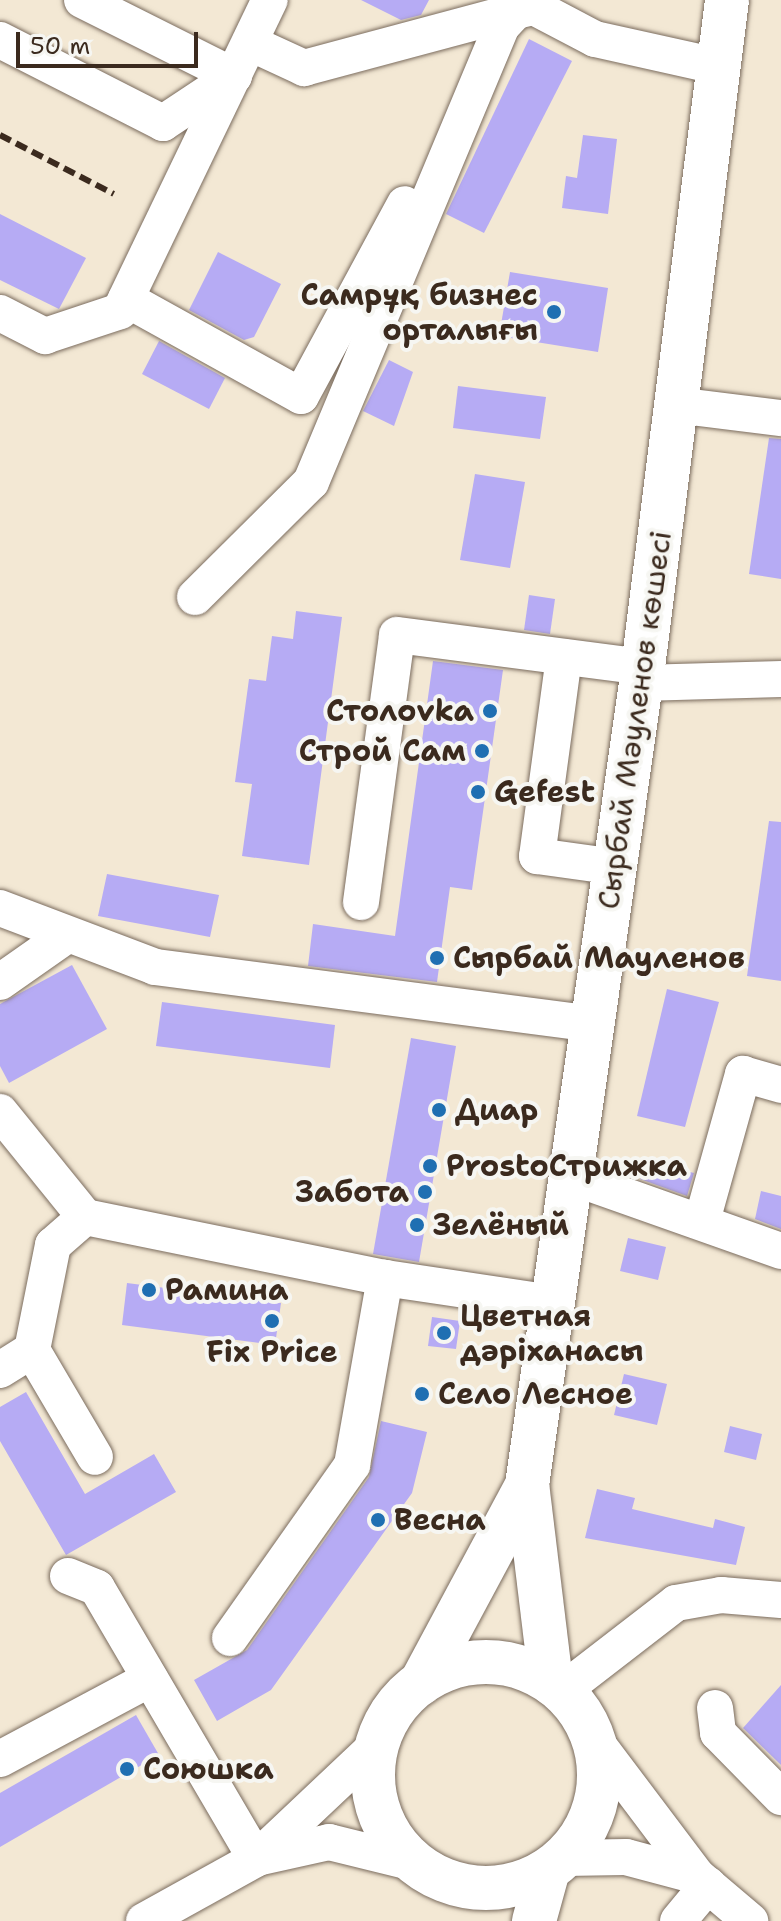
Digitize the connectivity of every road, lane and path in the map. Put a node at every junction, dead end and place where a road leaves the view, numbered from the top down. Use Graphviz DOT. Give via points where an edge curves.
graph roads {
  1 [pos="82,0"];
  2 [pos="270,0"];
  3 [pos="727,0"];
  4 [pos="509,19"];
  5 [pos="0,40"];
  6 [pos="250,43"];
  7 [pos="717,66"];
  8 [pos="234,76"];
  9 [pos="126,299"];
  10 [pos="0,313"];
  11 [pos="676,405"];
  12 [pos="781,418"];
  13 [pos="195,597"];
  14 [pos="564,657"];
  15 [pos="642,675"];
  16 [pos="781,679"];
  17 [pos="616,867"];
  18 [pos="361,902"];
  19 [pos="0,908"];
  20 [pos="64,937"];
  21 [pos="0,982"];
  22 [pos="594,1024"];
  23 [pos="781,1085"];
  24 [pos="0,1112"];
  25 [pos="572,1177"];
  26 [pos="85,1217"];
  27 [pos="702,1221"];
  28 [pos="781,1251"];
  29 [pos="385,1278"];
  30 [pos="553,1303"];
  31 [pos="32,1350"];
  32 [pos="0,1370"];
  33 [pos="95,1457"];
  34 [pos="527,1485"];
  35 [pos="68,1576"];
  36 [pos="781,1600"];
  37 [pos="230,1638"];
  38 [pos="150,1679"];
  39 [pos="421,1683"];
  40 [pos="556,1687"];
  41 [pos="715,1708"];
  42 [pos="593,1738"];
  43 [pos="377,1745"];
  44 [pos="0,1759"];
  45 [pos="781,1797"];
  46 [pos="256,1859"];
  47 [pos="556,1864"];
  48 [pos="422,1868"];
  49 [pos="702,1881"];
  50 [pos="781,1915"];
  51 [pos="144,1921"];
  52 [pos="465,1921"];
  53 [pos="534,1921"];
  54 [pos="678,1921"];
  55 [pos="750,1921"];
  56 [pos="774,1921"];
  1 -- 8 [label="street"];
  2 -- 6 [label="street"];
  3 -- 7 [label="main road, Сырбай Мәуленов көшесі"];
  4 -- 6 [label="street" via="304,68"];
  4 -- 7 [label="street" via="534,7 595,39"];
  4 -- 9 [label="street" via="301,396"];
  4 -- 13 [label="street" via="311,482"];
  5 -- 8 [label="street" via="163,123"];
  6 -- 8 [label="street"];
  7 -- 11 [label="main road, Сырбай Мәуленов көшесі"];
  8 -- 9 [label="street"];
  9 -- 10 [label="street" via="120,311 45,336"];
  11 -- 12 [label="street"];
  11 -- 15 [label="main road, Сырбай Мәуленов көшесі"];
  14 -- 15 [label="street"];
  14 -- 17 [label="street" via="537,856"];
  14 -- 18 [label="street" via="397,635"];
  15 -- 16 [label="street"];
  15 -- 17 [label="main road, Сырбай Мәуленов көшесі"];
  17 -- 22 [label="main road, Сырбай Мәуленов көшесі"];
  19 -- 20 [label="street"];
  20 -- 21 [label="street"];
  20 -- 22 [label="street" via="155,967"];
  22 -- 25 [label="main road, Сырбай Мәуленов көшесі"];
  23 -- 27 [label="street" via="743,1074"];
  24 -- 26 [label="street"];
  25 -- 27 [label="street"];
  25 -- 30 [label="main road, Сырбай Мәуленов көшесі"];
  26 -- 29 [label="street"];
  26 -- 31 [label="street" via="53,1245"];
  27 -- 28 [label="street"];
  29 -- 30 [label="street"];
  29 -- 37 [label="street" via="352,1465"];
  30 -- 34 [label="main road, Сырбай Мәуленов көшесі"];
  31 -- 32 [label="street"];
  31 -- 33 [label="street"];
  34 -- 39 [label="main road"];
  34 -- 40 [label="main road"];
  35 -- 38 [label="street" via="97,1588"];
  36 -- 40 [label="street" via="721,1595 676,1603"];
  38 -- 44 [label="street"];
  38 -- 46 [label="street"];
  39 -- 40 [label="main road" via="485,1662"];
  39 -- 43 [label="main road" via="394,1710"];
  40 -- 42 [label="main road"];
  41 -- 45 [label="street" via="726,1744"];
  42 -- 47 [label="main road" via="596,1802"];
  42 -- 49 [label="street"];
  43 -- 46 [label="street"];
  43 -- 48 [label="main road" via="378,1809"];
  46 -- 48 [label="street" via="329,1842"];
  46 -- 51 [label="street"];
  47 -- 48 [label="main road" via="489,1889"];
  47 -- 49 [label="street" via="626,1857"];
  47 -- 53 [label="main road"];
  48 -- 52 [label="main road"];
  49 -- 54 [label="street"];
  49 -- 55 [label="street"];
  50 -- 56 [label="street"];
}
